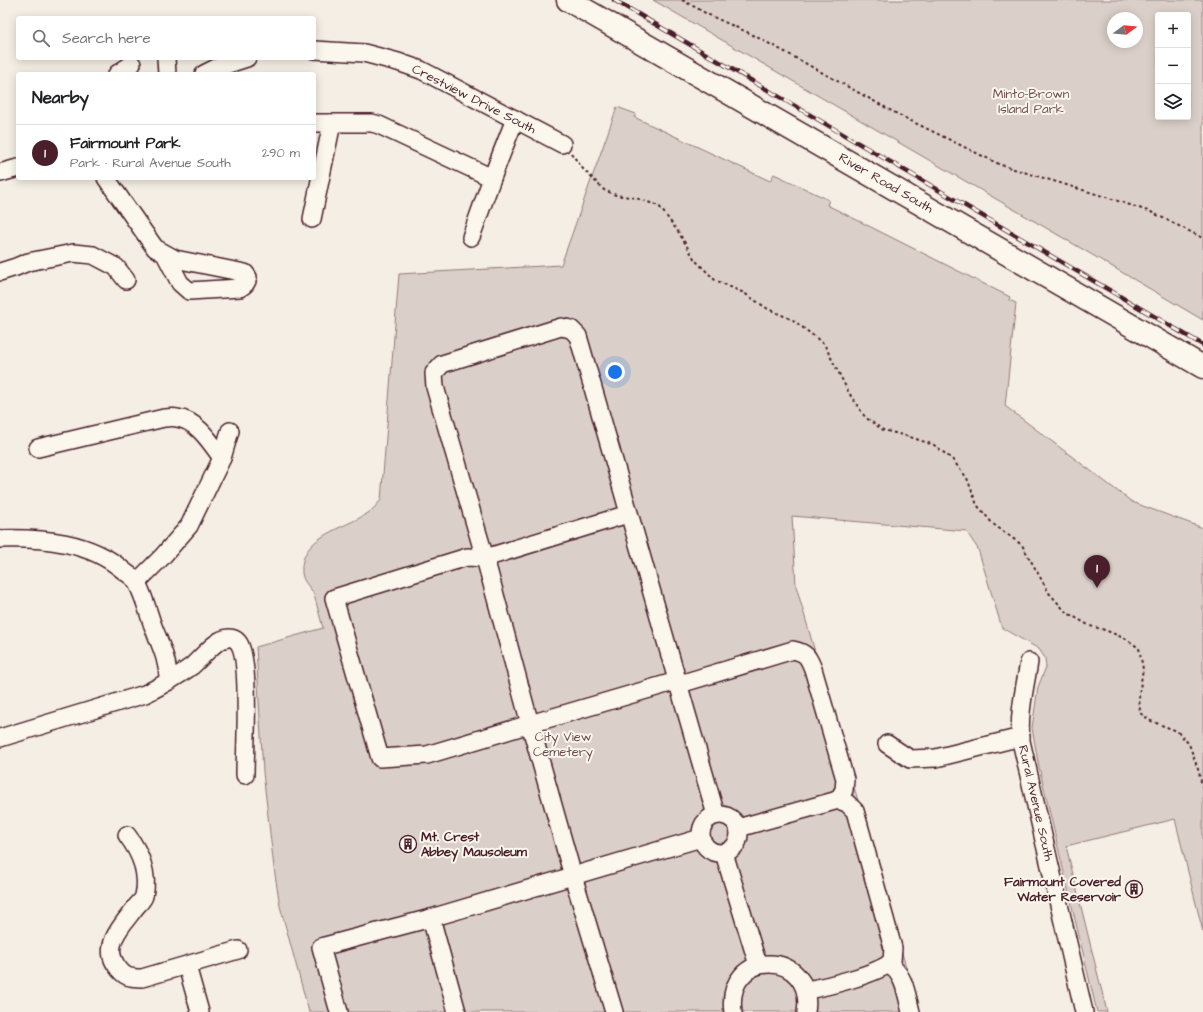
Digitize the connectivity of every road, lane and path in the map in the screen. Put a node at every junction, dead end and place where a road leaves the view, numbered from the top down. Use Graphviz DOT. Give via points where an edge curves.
graph roads {
  1 [pos="568,0"];
  2 [pos="682,0"];
  3 [pos="316,50"];
  4 [pos="166,60"];
  5 [pos="241,60"];
  6 [pos="132,64"];
  7 [pos="219,68"];
  8 [pos="120,72"];
  9 [pos="167,72"];
  10 [pos="515,119"];
  11 [pos="316,123"];
  12 [pos="332,123"];
  13 [pos="562,144"];
  14 [pos="16,169"];
  15 [pos="0,174"];
  16 [pos="492,178"];
  17 [pos="107,180"];
  18 [pos="312,219"];
  19 [pos="471,237"];
  20 [pos="1203,238"];
  21 [pos="166,256"];
  22 [pos="0,272"];
  23 [pos="126,280"];
  24 [pos="1203,367"];
  25 [pos="230,431"];
  26 [pos="38,448"];
  27 [pos="222,458"];
  28 [pos="628,514"];
  29 [pos="0,539"];
  30 [pos="485,558"];
  31 [pos="137,582"];
  32 [pos="1029,662"];
  33 [pos="168,681"];
  34 [pos="677,681"];
  35 [pos="530,724"];
  36 [pos="1020,737"];
  37 [pos="0,738"];
  38 [pos="887,744"];
  39 [pos="245,775"];
  40 [pos="1203,791"];
  41 [pos="838,800"];
  42 [pos="716,815"];
  43 [pos="738,828"];
  44 [pos="127,835"];
  45 [pos="701,838"];
  46 [pos="724,853"];
  47 [pos="573,876"];
  48 [pos="431,918"];
  49 [pos="238,950"];
  50 [pos="758,965"];
  51 [pos="888,965"];
  52 [pos="187,966"];
  53 [pos="806,990"];
  54 [pos="200,1012"];
  55 [pos="339,1012"];
  56 [pos="457,1012"];
  57 [pos="614,1012"];
  58 [pos="733,1012"];
  59 [pos="806,1012"];
  60 [pos="912,1012"];
  61 [pos="1084,1012"];
  1 -- 24 [label="main road, River Road South"];
  2 -- 20 [label="path" via="776,46 899,115 1001,166 1127,203"];
  3 -- 10 [label="street, Crestview Drive South" via="364,53 415,68"];
  4 -- 9 [label="street"];
  5 -- 7 [label="street"];
  6 -- 8 [label="street"];
  10 -- 13 [label="street, Crestview Drive South"];
  10 -- 16 [label="street"];
  11 -- 12 [label="street"];
  12 -- 16 [label="street" via="379,125"];
  12 -- 18 [label="street"];
  13 -- 40 [label="path" via="604,190 659,206 695,260 715,280 793,320 824,344 849,393 865,417 883,430 934,445 952,459 966,478 977,505 993,524 1022,545 1049,593 1066,612 1090,626 1126,639 1139,648 1143,669 1139,695 1140,713 1151,721 1178,731 1189,744"];
  14 -- 15 [label="street"];
  16 -- 19 [label="street"];
  17 -- 21 [label="street" via="147,238"];
  22 -- 23 [label="street" via="28,262 73,253 93,255 116,267"];
  25 -- 27 [label="street"];
  26 -- 27 [label="street" via="164,418 178,418 191,423 203,433"];
  27 -- 31 [label="street" via="190,526"];
  28 -- 30 [label="street"];
  28 -- 30 [label="street" via="578,336 571,329 561,327 442,364 434,373 435,387"];
  28 -- 34 [label="street"];
  29 -- 31 [label="street" via="30,538 94,551 118,565"];
  30 -- 35 [label="street"];
  30 -- 35 [label="street" via="467,557 334,598 380,758 427,755"];
  31 -- 33 [label="street" via="163,651"];
  32 -- 36 [label="street, Rural Avenue South" via="1020,717"];
  33 -- 37 [label="street" via="145,694"];
  33 -- 39 [label="street" via="220,641 233,638 238,642 244,655 246,681"];
  34 -- 35 [label="street"];
  34 -- 41 [label="street" via="683,683 793,650 803,653 813,668 846,779 844,790"];
  34 -- 42 [label="street"];
  35 -- 47 [label="street"];
  36 -- 38 [label="street" via="936,758 910,759"];
  36 -- 61 [label="street, Rural Avenue South"];
  41 -- 43 [label="street"];
  41 -- 51 [label="street" via="847,803 855,811 893,948 892,961"];
  42 -- 43 [label="street" via="729,817"];
  42 -- 45 [label="street" via="705,821 700,832"];
  43 -- 46 [label="street" via="735,846"];
  44 -- 52 [label="street" via="141,857 146,887 143,898 114,939 111,950 114,963 130,978 142,978"];
  45 -- 46 [label="street" via="703,844 712,852"];
  45 -- 47 [label="street"];
  46 -- 50 [label="street"];
  47 -- 48 [label="street"];
  47 -- 57 [label="street"];
  48 -- 55 [label="street" via="321,947"];
  48 -- 56 [label="street"];
  49 -- 52 [label="street"];
  50 -- 53 [label="street" via="781,965 800,979"];
  50 -- 58 [label="street" via="747,970 739,979 734,989"];
  51 -- 53 [label="street" via="874,972"];
  51 -- 60 [label="street" via="897,971 902,980"];
  52 -- 54 [label="street"];
  53 -- 59 [label="street"];
}
